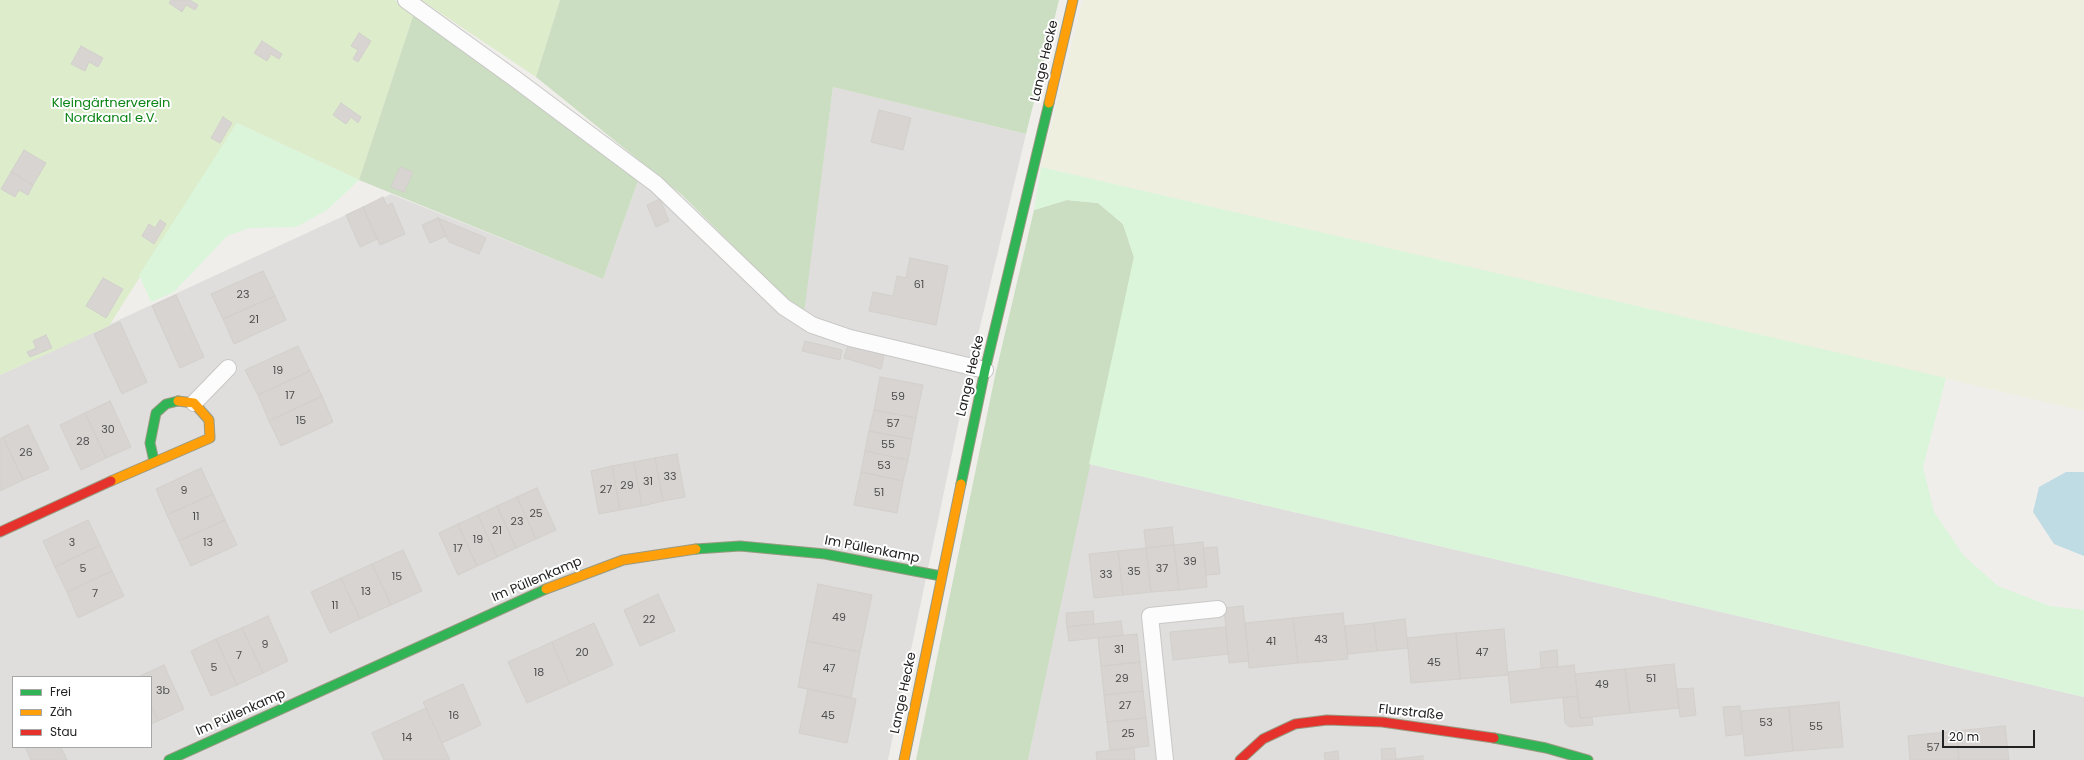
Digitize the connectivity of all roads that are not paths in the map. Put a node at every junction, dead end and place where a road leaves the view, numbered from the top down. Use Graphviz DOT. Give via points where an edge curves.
graph roads {
  1 [pos="406,0"];
  2 [pos="1073,0"];
  3 [pos="228,368"];
  4 [pos="985,370"];
  5 [pos="194,403"];
  6 [pos="154,461"];
  7 [pos="0,532"];
  8 [pos="941,576"];
  9 [pos="1218,609"];
  10 [pos="169,760"];
  11 [pos="904,760"];
  12 [pos="1165,760"];
  13 [pos="1240,760"];
  14 [pos="1588,760"];
  1 -- 4 [label="lane" via="656,184 784,307 812,325 850,338"];
  2 -- 4 [label="street, Lange Hecke"];
  3 -- 5 [label="lane"];
  4 -- 8 [label="street, Lange Hecke"];
  5 -- 6 [label="street" via="174,401 156,413 150,443"];
  5 -- 6 [label="street" via="209,420 210,438"];
  6 -- 7 [label="street"];
  8 -- 10 [label="street, Im Püllenkamp" via="825,554 740,546 680,550 623,560 553,586"];
  8 -- 11 [label="street, Lange Hecke"];
  9 -- 12 [label="lane" via="1150,616"];
  13 -- 14 [label="street, Flurstraße" via="1263,739 1295,724 1327,720 1382,722 1464,732 1546,748"];
}
